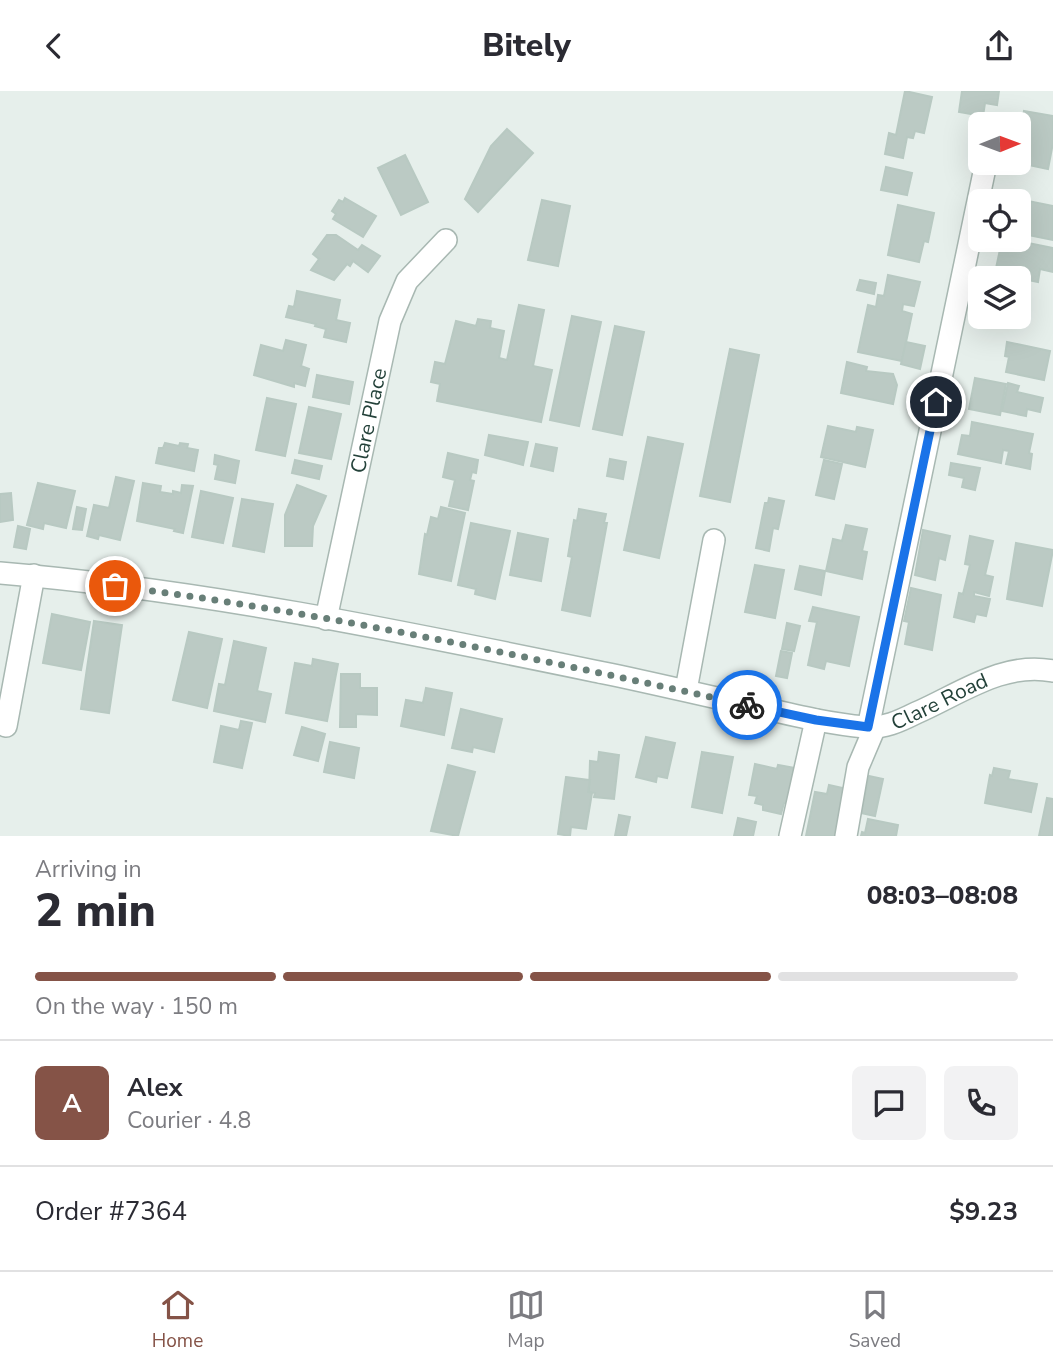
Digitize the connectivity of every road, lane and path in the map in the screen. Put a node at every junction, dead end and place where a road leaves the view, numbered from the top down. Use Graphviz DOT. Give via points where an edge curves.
graph roads {
  1 [pos="984,175"];
  2 [pos="446,240"];
  3 [pos="714,540"];
  4 [pos="0,573"];
  5 [pos="34,575"];
  6 [pos="326,619"];
  7 [pos="1053,671"];
  8 [pos="686,690"];
  9 [pos="816,720"];
  10 [pos="6,726"];
  11 [pos="872,727"];
  12 [pos="790,836"];
  13 [pos="845,836"];
  1 -- 11 [label="street"];
  2 -- 6 [label="street, Clare Place" via="407,281 390,321"];
  3 -- 8 [label="street"];
  4 -- 5 [label="street, Clare Road"];
  5 -- 6 [label="street, Clare Road"];
  5 -- 10 [label="street"];
  6 -- 8 [label="street, Clare Road"];
  7 -- 11 [label="street, Clare Road" via="1011,670 903,719"];
  8 -- 9 [label="street, Clare Road"];
  9 -- 11 [label="street, Clare Road"];
  9 -- 12 [label="street"];
  11 -- 13 [label="street" via="858,767"];
}
